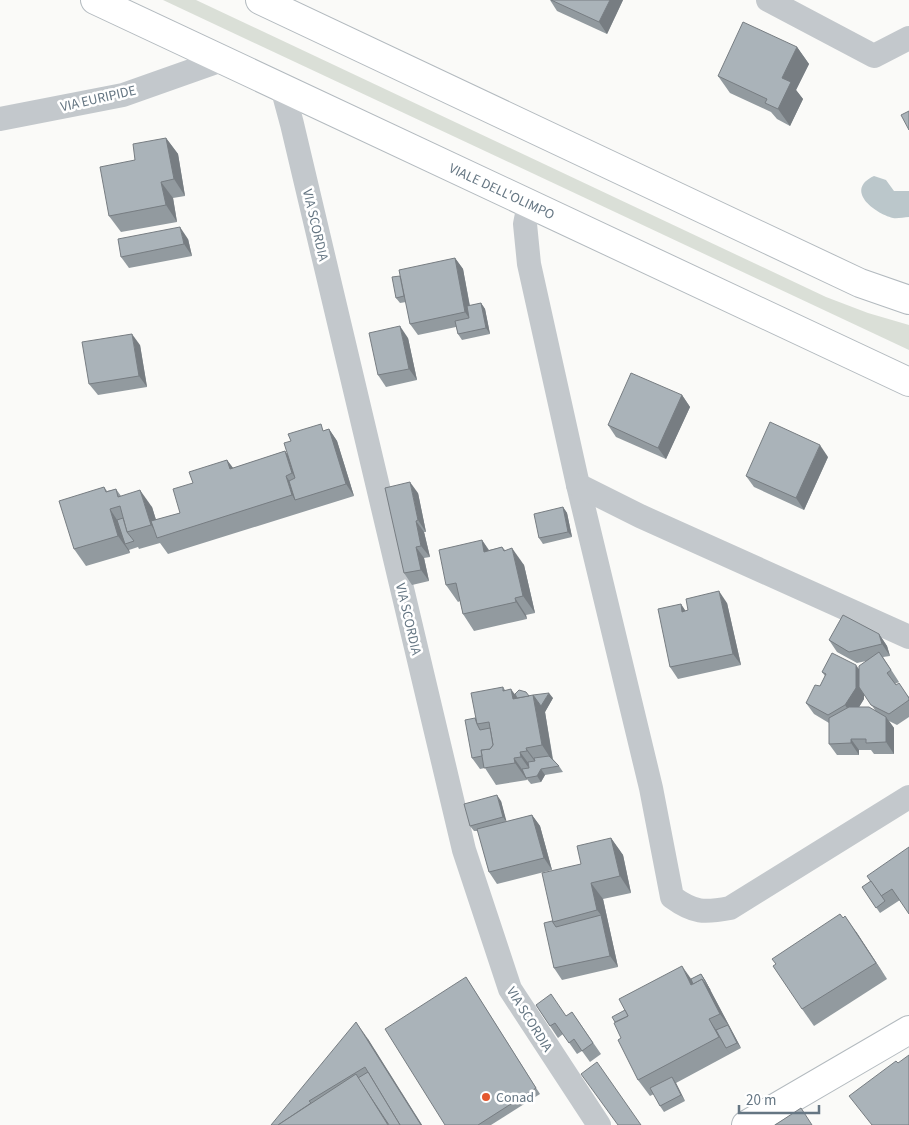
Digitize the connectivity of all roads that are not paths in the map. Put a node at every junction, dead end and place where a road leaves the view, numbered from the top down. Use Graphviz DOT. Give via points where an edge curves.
graph roads {
  1 [pos="95,0"];
  2 [pos="261,0"];
  3 [pos="768,0"];
  4 [pos="909,38"];
  5 [pos="222,60"];
  6 [pos="282,87"];
  7 [pos="0,119"];
  8 [pos="529,204"];
  9 [pos="909,300"];
  10 [pos="909,382"];
  11 [pos="578,485"];
  12 [pos="909,637"];
  13 [pos="909,797"];
  14 [pos="909,1030"];
  15 [pos="599,1125"];
  16 [pos="746,1125"];
  1 -- 5 [label="street, VIALE DELL'OLIMPO"];
  2 -- 9 [label="street" via="860,283"];
  3 -- 4 [label="street" via="874,56"];
  5 -- 6 [label="street, VIALE DELL'OLIMPO"];
  5 -- 7 [label="street, VIA EURIPIDE" via="123,95"];
  6 -- 8 [label="street, VIALE DELL'OLIMPO"];
  6 -- 15 [label="street, VIA SCORDIA" via="464,850 510,989"];
  8 -- 10 [label="street, VIALE DELL'OLIMPO"];
  8 -- 11 [label="street" via="524,224 529,264"];
  11 -- 12 [label="street"];
  11 -- 13 [label="street" via="651,788 672,897 688,909 708,912 730,908"];
  14 -- 16 [label="street"];
}
